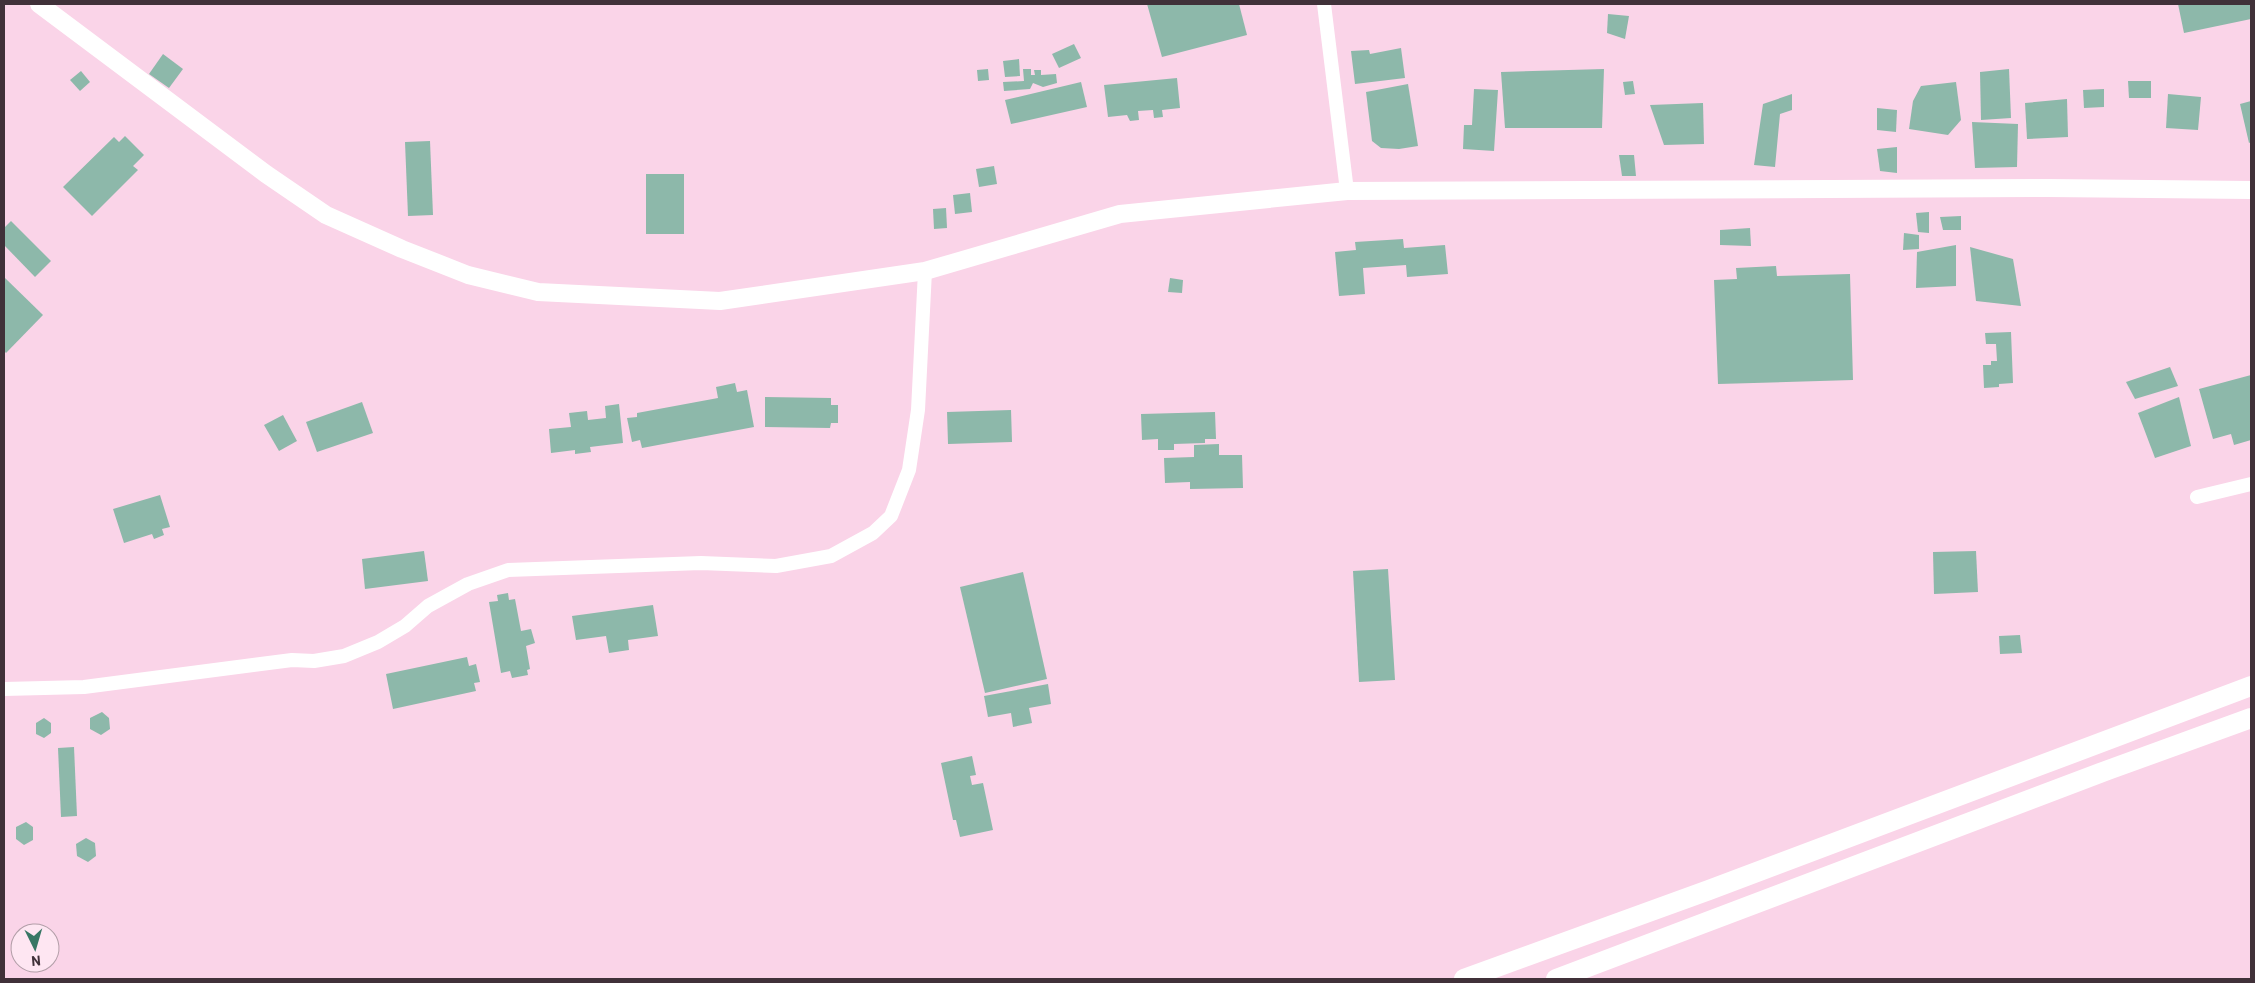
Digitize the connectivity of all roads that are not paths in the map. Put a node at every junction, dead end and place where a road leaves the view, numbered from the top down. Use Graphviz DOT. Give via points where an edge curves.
graph roads {
  1 [pos="39,4"];
  2 [pos="1324,4"];
  3 [pos="2251,190"];
  4 [pos="1347,191"];
  5 [pos="925,271"];
  6 [pos="2251,484"];
  7 [pos="2197,497"];
  8 [pos="2251,686"];
  9 [pos="4,689"];
  10 [pos="2251,718"];
  11 [pos="1464,979"];
  12 [pos="1556,979"];
  1 -- 5 [label="street" via="236,152 326,215 468,275 538,292 720,301"];
  2 -- 4 [label="street"];
  3 -- 4 [label="street"];
  4 -- 5 [label="street" via="1120,214"];
  5 -- 9 [label="street" via="918,410 909,470 891,516 873,533 831,556 776,566 701,563 508,570 468,584 428,606 405,626 378,642 344,656 84,687"];
  6 -- 7 [label="street"];
  8 -- 11 [label="main road" via="1700,894"];
  10 -- 12 [label="main road"];
}
